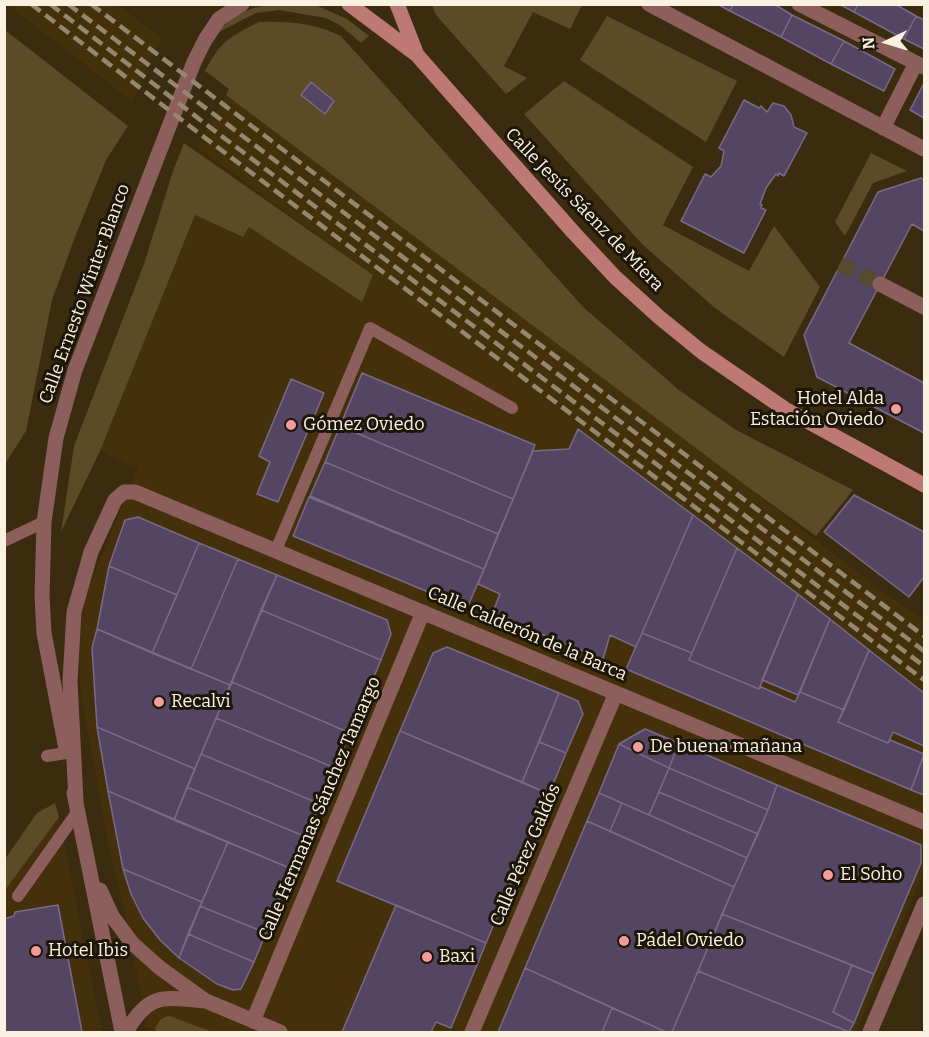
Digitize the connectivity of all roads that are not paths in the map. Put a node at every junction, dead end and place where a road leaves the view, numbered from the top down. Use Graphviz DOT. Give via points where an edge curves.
graph roads {
  1 [pos="242,4"];
  2 [pos="349,4"];
  3 [pos="398,4"];
  4 [pos="649,4"];
  5 [pos="799,4"];
  6 [pos="417,55"];
  7 [pos="920,65"];
  8 [pos="883,128"];
  9 [pos="924,149"];
  10 [pos="880,284"];
  11 [pos="924,307"];
  12 [pos="512,408"];
  13 [pos="924,485"];
  14 [pos="115,500"];
  15 [pos="44,522"];
  16 [pos="4,541"];
  17 [pos="276,550"];
  18 [pos="423,612"];
  19 [pos="616,693"];
  20 [pos="66,753"];
  21 [pos="47,756"];
  22 [pos="77,806"];
  23 [pos="924,822"];
  24 [pos="88,866"];
  25 [pos="18,896"];
  26 [pos="924,904"];
  27 [pos="206,1001"];
  28 [pos="253,1021"];
  29 [pos="124,1032"];
  30 [pos="280,1032"];
  31 [pos="472,1032"];
  32 [pos="870,1032"];
  1 -- 15 [label="street, Calle Ernesto Winter Blanco" via="219,19 194,62 75,370 56,438"];
  2 -- 6 [label="main road, Calle Jesús Sáenz de Miera"];
  3 -- 6 [label="main road, Calle Jesús Sáenz de Miera"];
  4 -- 8 [label="street"];
  5 -- 7 [label="street"];
  6 -- 13 [label="main road, Calle Jesús Sáenz de Miera" via="574,233 659,317 785,409"];
  7 -- 8 [label="street"];
  8 -- 9 [label="street"];
  10 -- 11 [label="street"];
  12 -- 17 [label="lane" via="370,328"];
  14 -- 17 [label="street, Calle Calderón de la Barca" via="124,492 135,492"];
  14 -- 22 [label="street, Calle Ernesto Winter Blanco" via="91,552 74,612 70,681"];
  15 -- 16 [label="lane"];
  15 -- 20 [label="street, Calle Ernesto Winter Blanco" via="44,633"];
  17 -- 18 [label="street, Calle Calderón de la Barca"];
  18 -- 19 [label="street, Calle Calderón de la Barca"];
  18 -- 28 [label="street, Calle Hermanas Sánchez Tamargo"];
  19 -- 23 [label="street, Calle Calderón de la Barca"];
  19 -- 31 [label="street, Calle Pérez Galdós"];
  20 -- 21 [label="lane"];
  20 -- 22 [label="street, Calle Ernesto Winter Blanco"];
  22 -- 24 [label="street, Calle Ernesto Winter Blanco"];
  22 -- 25 [label="lane"];
  24 -- 27 [label="street" via="112,916 132,943"];
  24 -- 29 [label="street, Calle Ernesto Winter Blanco"];
  26 -- 32 [label="street"];
  27 -- 28 [label="street"];
  27 -- 29 [label="street" via="155,1000 144,1007"];
  28 -- 30 [label="street"];
}
